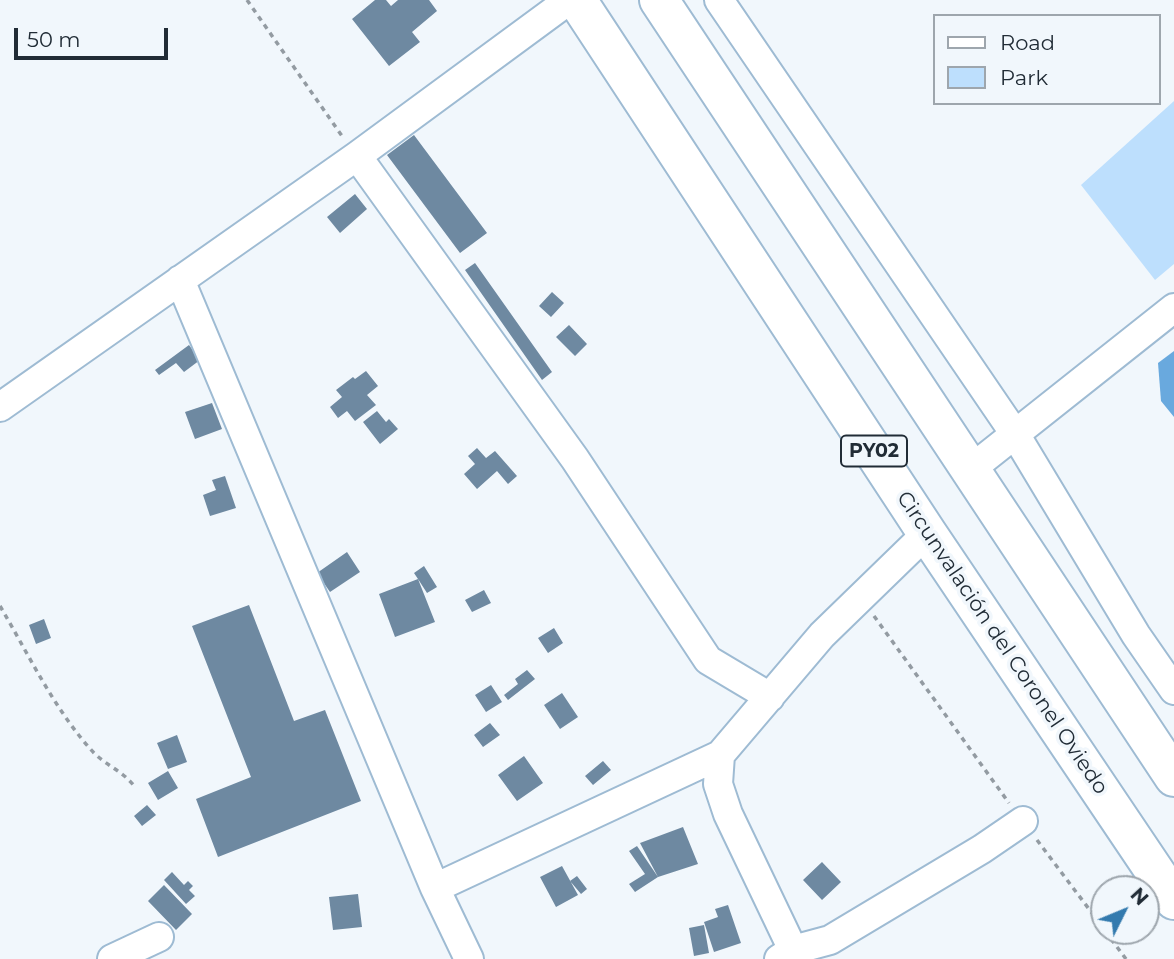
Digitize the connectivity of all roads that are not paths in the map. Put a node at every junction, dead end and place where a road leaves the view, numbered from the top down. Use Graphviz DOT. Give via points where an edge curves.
graph roads {
  1 [pos="569,0"];
  2 [pos="577,0"];
  3 [pos="659,0"];
  4 [pos="719,0"];
  5 [pos="357,156"];
  6 [pos="180,280"];
  7 [pos="1174,308"];
  8 [pos="0,407"];
  9 [pos="1015,434"];
  10 [pos="971,469"];
  11 [pos="927,533"];
  12 [pos="1174,690"];
  13 [pos="770,697"];
  14 [pos="720,755"];
  15 [pos="1174,777"];
  16 [pos="1023,821"];
  17 [pos="435,888"];
  18 [pos="1174,900"];
  19 [pos="159,937"];
  20 [pos="786,954"];
  21 [pos="463,957"];
  22 [pos="113,959"];
  1 -- 5 [label="street"];
  2 -- 11 [label="highway, Circunvalación del Coronel Oviedo / PY02"];
  3 -- 10 [label="highway"];
  4 -- 9 [label="street"];
  5 -- 6 [label="street"];
  5 -- 13 [label="street" via="575,459 708,660"];
  6 -- 8 [label="street"];
  6 -- 17 [label="street"];
  7 -- 9 [label="street"];
  9 -- 10 [label="street"];
  9 -- 12 [label="street"];
  10 -- 15 [label="highway"];
  11 -- 13 [label="street" via="822,635"];
  11 -- 18 [label="highway, Circunvalación del Coronel Oviedo / PY02"];
  13 -- 14 [label="street"];
  14 -- 17 [label="street"];
  14 -- 20 [label="street" via="718,784"];
  16 -- 20 [label="street" via="831,940"];
  17 -- 21 [label="street"];
  19 -- 22 [label="street"];
}
